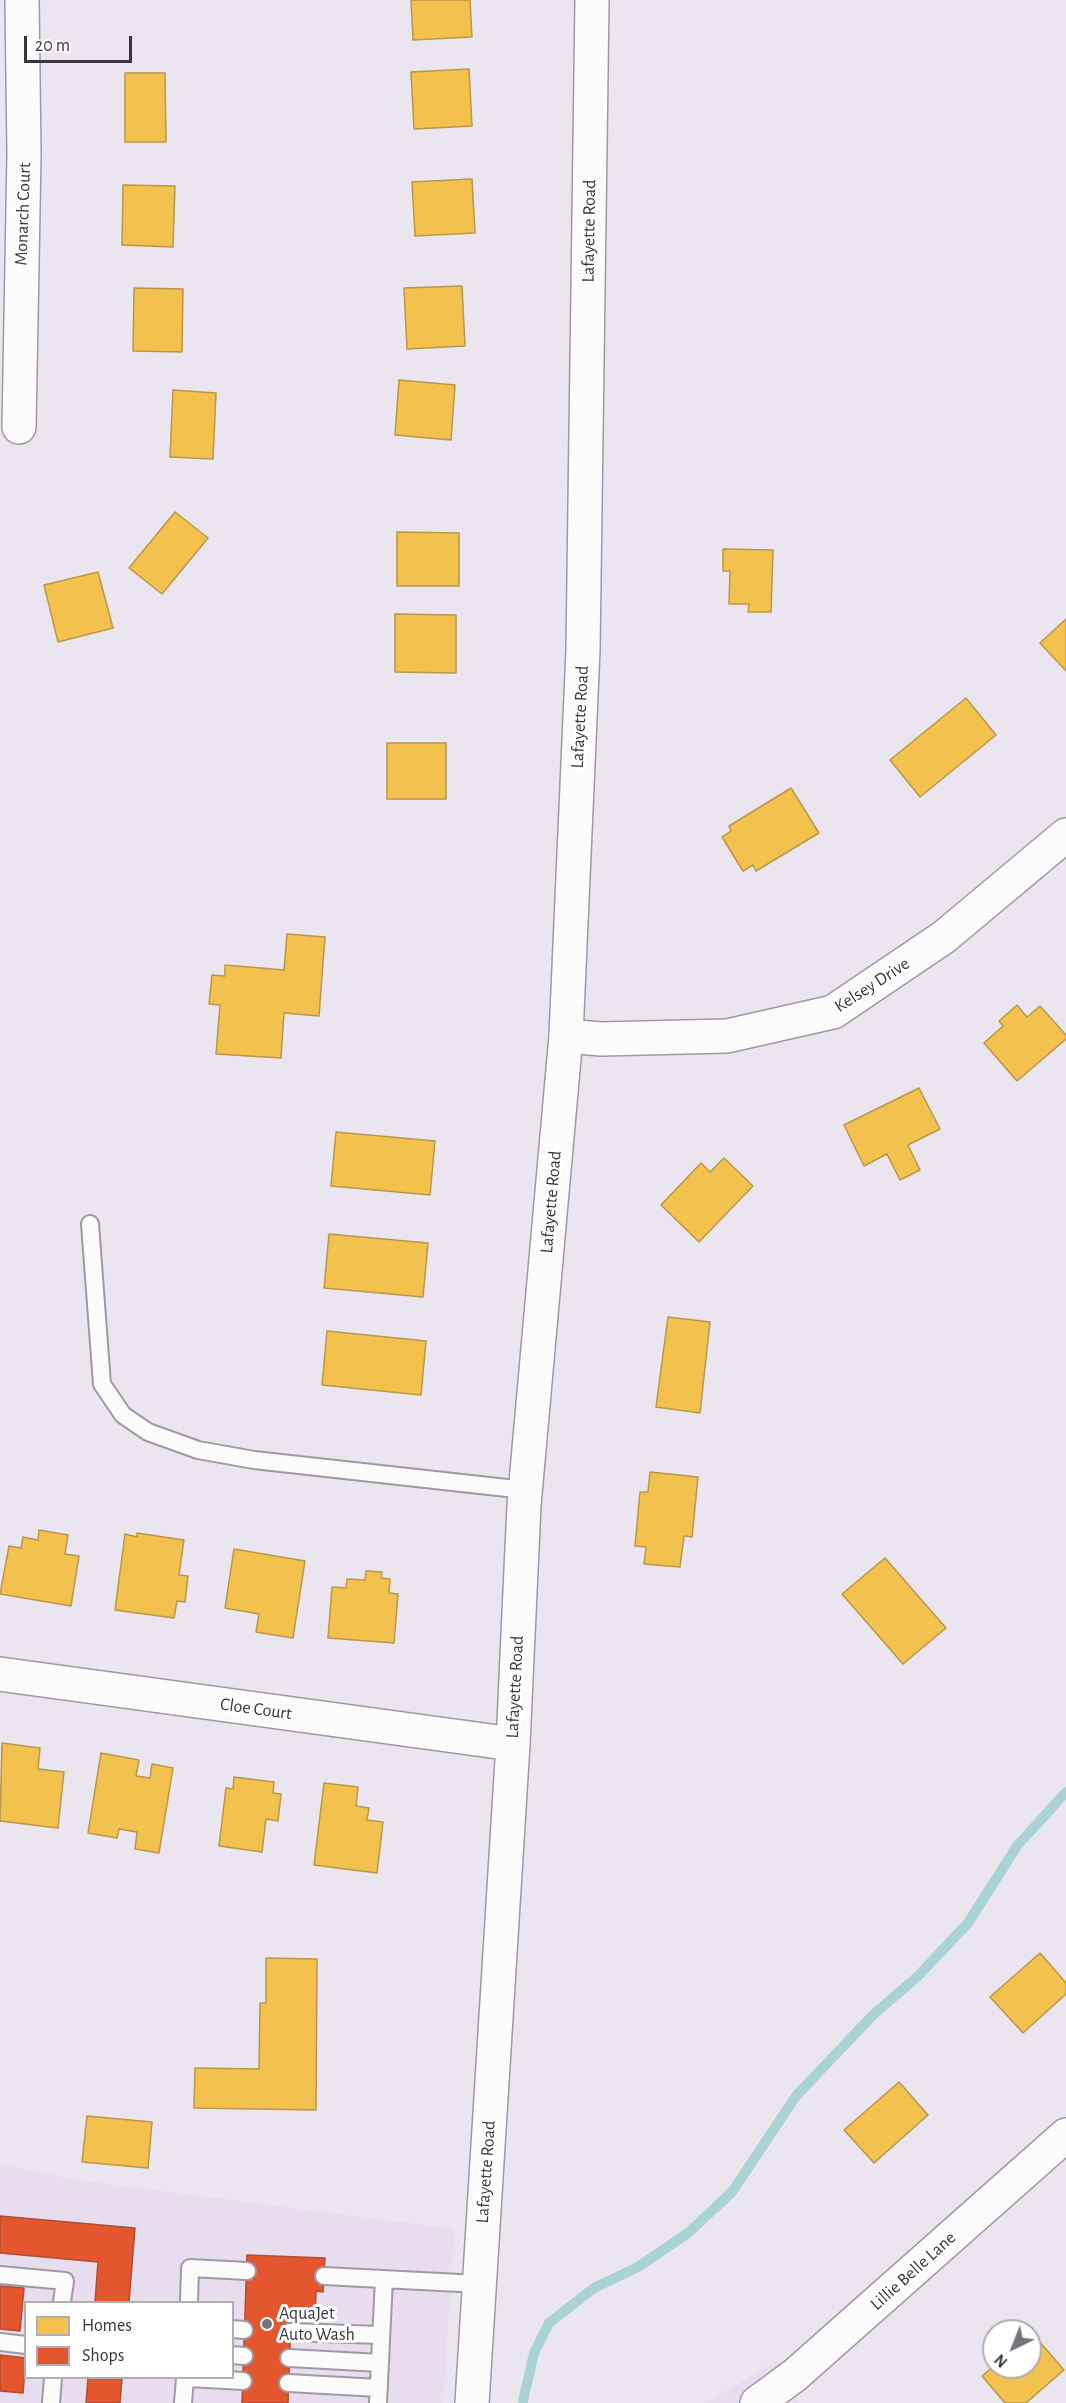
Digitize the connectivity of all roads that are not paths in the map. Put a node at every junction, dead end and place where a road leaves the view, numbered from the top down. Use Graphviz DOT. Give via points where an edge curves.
graph roads {
  1 [pos="22,0"];
  2 [pos="592,0"];
  3 [pos="19,428"];
  4 [pos="1066,836"];
  5 [pos="566,1035"];
  6 [pos="90,1224"];
  7 [pos="525,1490"];
  8 [pos="0,1674"];
  9 [pos="513,1744"];
  10 [pos="1066,2135"];
  11 [pos="247,2271"];
  12 [pos="0,2275"];
  13 [pos="324,2276"];
  14 [pos="384,2279"];
  15 [pos="479,2284"];
  16 [pos="62,2301"];
  17 [pos="189,2301"];
  18 [pos="290,2332"];
  19 [pos="381,2335"];
  20 [pos="0,2342"];
  21 [pos="24,2345"];
  22 [pos="289,2358"];
  23 [pos="380,2363"];
  24 [pos="53,2379"];
  25 [pos="186,2379"];
  26 [pos="205,2379"];
  27 [pos="243,2381"];
  28 [pos="288,2383"];
  29 [pos="378,2396"];
  30 [pos="51,2403"];
  31 [pos="184,2403"];
  32 [pos="472,2403"];
  33 [pos="757,2403"];
  1 -- 3 [label="main road, Monarch Court" via="24,154"];
  2 -- 5 [label="main road, Lafayette Road" via="583,650"];
  4 -- 5 [label="main road, Kelsey Drive" via="944,937 833,1012 727,1036 601,1039"];
  5 -- 7 [label="main road, Lafayette Road"];
  6 -- 7 [label="lane" via="102,1384 123,1415 148,1432 198,1450 254,1460"];
  7 -- 9 [label="main road, Lafayette Road"];
  8 -- 9 [label="main road, Cloe Court"];
  9 -- 15 [label="main road, Lafayette Road"];
  10 -- 33 [label="main road, Lillie Belle Lane" via="795,2375"];
  11 -- 17 [label="lane" via="190,2268"];
  12 -- 16 [label="lane" via="65,2281"];
  13 -- 14 [label="lane"];
  14 -- 15 [label="lane"];
  14 -- 19 [label="lane"];
  15 -- 32 [label="main road, Lafayette Road"];
  18 -- 19 [label="lane"];
  19 -- 23 [label="lane"];
  20 -- 21 [label="lane"];
  22 -- 23 [label="lane"];
  23 -- 29 [label="lane"];
  24 -- 30 [label="lane"];
  25 -- 31 [label="lane"];
  26 -- 27 [label="lane"];
  28 -- 29 [label="lane"];
}
